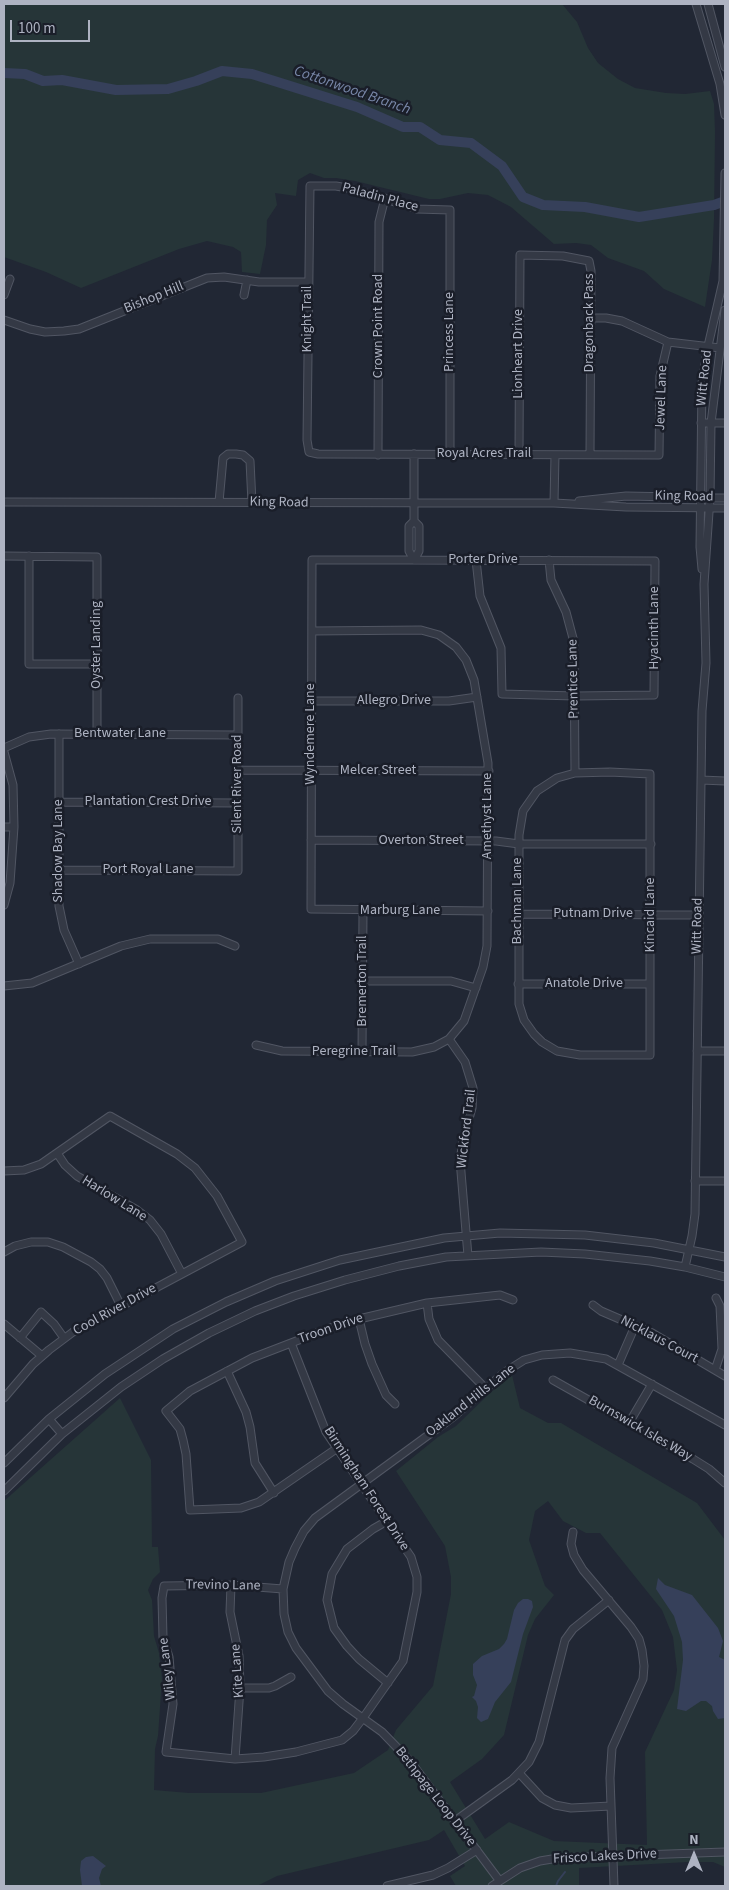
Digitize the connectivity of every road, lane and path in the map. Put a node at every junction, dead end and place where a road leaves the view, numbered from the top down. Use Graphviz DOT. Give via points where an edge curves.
graph roads {
  1 [pos="696,4"];
  2 [pos="708,4"];
  3 [pos="725,67"];
  4 [pos="725,116"];
  5 [pos="725,173"];
  6 [pos="310,186"];
  7 [pos="385,198"];
  8 [pos="450,210"];
  9 [pos="520,255"];
  10 [pos="10,279"];
  11 [pos="247,280"];
  12 [pos="308,282"];
  13 [pos="244,294"];
  14 [pos="4,295"];
  15 [pos="725,310"];
  16 [pos="590,318"];
  17 [pos="4,320"];
  18 [pos="668,342"];
  19 [pos="708,346"];
  20 [pos="720,348"];
  21 [pos="701,423"];
  22 [pos="711,423"];
  23 [pos="725,424"];
  24 [pos="309,452"];
  25 [pos="378,454"];
  26 [pos="414,454"];
  27 [pos="450,454"];
  28 [pos="519,454"];
  29 [pos="555,455"];
  30 [pos="590,455"];
  31 [pos="659,455"];
  32 [pos="700,497"];
  33 [pos="710,498"];
  34 [pos="725,498"];
  35 [pos="4,502"];
  36 [pos="219,502"];
  37 [pos="252,503"];
  38 [pos="414,503"];
  39 [pos="554,503"];
  40 [pos="700,508"];
  41 [pos="709,508"];
  42 [pos="725,508"];
  43 [pos="4,556"];
  44 [pos="29,556"];
  45 [pos="312,560"];
  46 [pos="414,560"];
  47 [pos="476,560"];
  48 [pos="549,560"];
  49 [pos="655,561"];
  50 [pos="704,584"];
  51 [pos="312,631"];
  52 [pos="97,664"];
  53 [pos="575,696"];
  54 [pos="477,697"];
  55 [pos="238,698"];
  56 [pos="312,701"];
  57 [pos="59,734"];
  58 [pos="97,734"];
  59 [pos="238,735"];
  60 [pos="4,748"];
  61 [pos="4,752"];
  62 [pos="238,770"];
  63 [pos="311,770"];
  64 [pos="489,771"];
  65 [pos="575,773"];
  66 [pos="701,780"];
  67 [pos="725,781"];
  68 [pos="59,802"];
  69 [pos="238,803"];
  70 [pos="14,827"];
  71 [pos="4,828"];
  72 [pos="311,840"];
  73 [pos="488,841"];
  74 [pos="519,844"];
  75 [pos="651,844"];
  76 [pos="59,870"];
  77 [pos="238,871"];
  78 [pos="4,905"];
  79 [pos="311,909"];
  80 [pos="363,910"];
  81 [pos="488,911"];
  82 [pos="518,914"];
  83 [pos="651,914"];
  84 [pos="698,914"];
  85 [pos="235,946"];
  86 [pos="79,964"];
  87 [pos="362,980"];
  88 [pos="518,984"];
  89 [pos="650,984"];
  90 [pos="5,985"];
  91 [pos="476,988"];
  92 [pos="449,1039"];
  93 [pos="256,1045"];
  94 [pos="697,1051"];
  95 [pos="725,1051"];
  96 [pos="362,1052"];
  97 [pos="650,1055"];
  98 [pos="57,1153"];
  99 [pos="4,1171"];
  100 [pos="695,1181"];
  101 [pos="725,1181"];
  102 [pos="466,1236"];
  103 [pos="690,1250"];
  104 [pos="4,1252"];
  105 [pos="468,1256"];
  106 [pos="725,1257"];
  107 [pos="686,1267"];
  108 [pos="182,1274"];
  109 [pos="725,1278"];
  110 [pos="716,1298"];
  111 [pos="513,1300"];
  112 [pos="427,1303"];
  113 [pos="593,1305"];
  114 [pos="122,1306"];
  115 [pos="358,1319"];
  116 [pos="4,1324"];
  117 [pos="635,1326"];
  118 [pos="20,1338"];
  119 [pos="64,1338"];
  120 [pos="291,1343"];
  121 [pos="42,1356"];
  122 [pos="618,1365"];
  123 [pos="715,1370"];
  124 [pos="227,1371"];
  125 [pos="725,1376"];
  126 [pos="553,1380"];
  127 [pos="652,1384"];
  128 [pos="485,1388"];
  129 [pos="4,1398"];
  130 [pos="395,1404"];
  131 [pos="49,1419"];
  132 [pos="629,1423"];
  133 [pos="725,1425"];
  134 [pos="62,1434"];
  135 [pos="336,1449"];
  136 [pos="4,1463"];
  137 [pos="725,1483"];
  138 [pos="362,1484"];
  139 [pos="4,1491"];
  140 [pos="274,1493"];
  141 [pos="387,1521"];
  142 [pos="573,1532"];
  143 [pos="232,1585"];
  144 [pos="164,1586"];
  145 [pos="282,1589"];
  146 [pos="609,1600"];
  147 [pos="291,1677"];
  148 [pos="388,1683"];
  149 [pos="240,1688"];
  150 [pos="363,1718"];
  151 [pos="166,1752"];
  152 [pos="235,1759"];
  153 [pos="519,1773"];
  154 [pos="611,1806"];
  155 [pos="455,1821"];
  156 [pos="477,1850"];
  157 [pos="725,1852"];
  158 [pos="613,1856"];
  159 [pos="499,1880"];
  160 [pos="387,1886"];
  161 [pos="492,1886"];
  162 [pos="614,1886"];
  1 -- 4 [label="street" via="720,84"];
  2 -- 3 [label="street"];
  5 -- 19 [label="street, Witt Road" via="722,281"];
  6 -- 7 [label="street, Paladin Place" via="345,187"];
  6 -- 12 [label="street, Knight Trail"];
  7 -- 8 [label="street, Paladin Place" via="416,209"];
  7 -- 25 [label="street, Crown Point Road" via="380,222"];
  8 -- 27 [label="street, Princess Lane"];
  9 -- 16 [label="street, Dragonback Pass" via="563,256 589,261"];
  9 -- 28 [label="street, Lionheart Drive"];
  10 -- 14 [label="street"];
  11 -- 12 [label="street, Bishop Hill"];
  11 -- 13 [label="street"];
  11 -- 17 [label="street, Bishop Hill" via="206,278 78,329 45,332"];
  12 -- 24 [label="street, Knight Trail"];
  15 -- 20 [label="street, Witt Road"];
  16 -- 18 [label="street" via="622,321"];
  16 -- 30 [label="street, Dragonback Pass"];
  18 -- 19 [label="street"];
  18 -- 31 [label="street, Jewel Lane" via="660,376"];
  19 -- 20 [label="street"];
  19 -- 21 [label="street, Witt Road" via="702,383"];
  20 -- 22 [label="street, Witt Road"];
  21 -- 22 [label="street"];
  21 -- 32 [label="street, Witt Road"];
  22 -- 23 [label="street"];
  22 -- 33 [label="street, Witt Road"];
  24 -- 25 [label="street, Royal Acres Trail"];
  25 -- 26 [label="street, Royal Acres Trail"];
  26 -- 27 [label="street, Royal Acres Trail"];
  26 -- 38 [label="street"];
  27 -- 28 [label="street, Royal Acres Trail"];
  28 -- 29 [label="street, Royal Acres Trail"];
  29 -- 30 [label="street, Royal Acres Trail"];
  29 -- 39 [label="street"];
  30 -- 31 [label="street, Royal Acres Trail"];
  32 -- 33 [label="street, King Road"];
  32 -- 39 [label="street, King Road" via="626,496"];
  32 -- 40 [label="street, Witt Road"];
  33 -- 34 [label="street, King Road"];
  33 -- 41 [label="street, Witt Road"];
  35 -- 36 [label="street, King Road"];
  36 -- 37 [label="street, King Road"];
  36 -- 37 [label="street" via="224,455 236,454 250,461"];
  37 -- 38 [label="street, King Road"];
  38 -- 39 [label="street, King Road"];
  38 -- 46 [label="street" via="414,521 419,526 419,551"];
  39 -- 40 [label="street, King Road"];
  40 -- 41 [label="street, King Road"];
  40 -- 50 [label="street, Witt Road"];
  41 -- 42 [label="street, King Road"];
  41 -- 50 [label="street, Witt Road"];
  43 -- 44 [label="street"];
  44 -- 52 [label="street, Oyster Landing" via="97,557"];
  44 -- 52 [label="street" via="29,664"];
  45 -- 46 [label="street, Porter Drive"];
  45 -- 51 [label="street, Wyndemere Lane"];
  46 -- 47 [label="street, Porter Drive"];
  47 -- 48 [label="street, Porter Drive"];
  47 -- 53 [label="street" via="480,596 501,648 502,694"];
  48 -- 49 [label="street, Porter Drive"];
  48 -- 53 [label="street, Prentice Lane" via="551,580 573,634"];
  49 -- 53 [label="street, Hyacinth Lane" via="654,695"];
  50 -- 66 [label="street, Witt Road" via="706,663"];
  51 -- 54 [label="street, Amethyst Lane" via="422,630 440,635 463,655 471,669"];
  51 -- 56 [label="street, Wyndemere Lane"];
  52 -- 58 [label="street, Oyster Landing"];
  53 -- 65 [label="street, Prentice Lane"];
  54 -- 56 [label="street, Allegro Drive" via="449,701"];
  54 -- 64 [label="street, Amethyst Lane"];
  55 -- 59 [label="street, Silent River Road"];
  56 -- 63 [label="street, Wyndemere Lane"];
  57 -- 58 [label="street, Bentwater Lane"];
  57 -- 60 [label="street, Bentwater Lane" via="29,737"];
  57 -- 68 [label="street, Shadow Bay Lane"];
  58 -- 59 [label="street, Bentwater Lane"];
  59 -- 62 [label="street, Silent River Road"];
  61 -- 70 [label="street" via="13,785"];
  62 -- 63 [label="street, Melcer Street"];
  62 -- 69 [label="street, Silent River Road"];
  63 -- 64 [label="street, Melcer Street"];
  63 -- 72 [label="street, Wyndemere Lane"];
  64 -- 73 [label="street, Amethyst Lane"];
  65 -- 74 [label="street, Bachman Lane" via="557,778 533,796 523,811"];
  65 -- 75 [label="street, Kincaid Lane" via="650,774"];
  66 -- 67 [label="street"];
  66 -- 84 [label="street, Witt Road"];
  68 -- 69 [label="street, Plantation Crest Drive"];
  68 -- 76 [label="street, Shadow Bay Lane"];
  69 -- 77 [label="street, Silent River Road"];
  70 -- 71 [label="street"];
  70 -- 78 [label="street" via="10,883"];
  72 -- 73 [label="street, Overton Street"];
  72 -- 79 [label="street, Wyndemere Lane"];
  73 -- 74 [label="street, Overton Street"];
  73 -- 81 [label="street, Amethyst Lane"];
  74 -- 75 [label="street, Overton Street"];
  74 -- 82 [label="street, Bachman Lane"];
  75 -- 83 [label="street, Kincaid Lane"];
  76 -- 77 [label="street, Port Royal Lane"];
  76 -- 86 [label="street, Shadow Bay Lane" via="59,906 64,930"];
  79 -- 80 [label="street, Marburg Lane"];
  80 -- 81 [label="street, Marburg Lane"];
  80 -- 87 [label="street, Bremerton Trail"];
  81 -- 91 [label="street, Amethyst Lane" via="486,953"];
  82 -- 83 [label="street, Putnam Drive"];
  82 -- 88 [label="street, Bachman Lane"];
  83 -- 84 [label="street, Putnam Drive"];
  83 -- 89 [label="street, Kincaid Lane"];
  84 -- 94 [label="street, Witt Road"];
  85 -- 86 [label="street" via="218,939 150,939 121,946"];
  86 -- 90 [label="street" via="32,983"];
  87 -- 91 [label="street" via="447,981"];
  87 -- 96 [label="street, Bremerton Trail"];
  88 -- 89 [label="street, Anatole Drive"];
  88 -- 97 [label="street, Bachman Lane" via="524,1020 538,1039 552,1048 580,1055"];
  89 -- 97 [label="street, Kincaid Lane"];
  91 -- 92 [label="street, Amethyst Lane" via="464,1021"];
  92 -- 96 [label="street, Peregrine Trail" via="423,1051"];
  92 -- 102 [label="street, Wickford Trail" via="465,1062 473,1088 460,1168"];
  93 -- 96 [label="street, Peregrine Trail" via="282,1051"];
  94 -- 95 [label="street"];
  94 -- 100 [label="street, Witt Road"];
  98 -- 99 [label="street" via="30,1169"];
  98 -- 108 [label="street, Harlow Lane" via="77,1176 150,1220"];
  98 -- 108 [label="street, Cool River Drive" via="110,1116 177,1154 200,1173 217,1196 242,1242"];
  100 -- 101 [label="street"];
  100 -- 103 [label="street, Witt Road"];
  102 -- 103 [label="street" via="500,1233 585,1235"];
  102 -- 105 [label="street, Wickford Trail"];
  102 -- 131 [label="street" via="340,1260 275,1281 226,1302 140,1350"];
  103 -- 106 [label="street"];
  103 -- 107 [label="street, Witt Road"];
  104 -- 114 [label="street" via="20,1244 37,1241 58,1244 91,1262 107,1278"];
  105 -- 107 [label="street" via="541,1252 585,1254"];
  105 -- 134 [label="street" via="399,1266 345,1280 255,1311 163,1359 121,1387"];
  107 -- 109 [label="street"];
  108 -- 114 [label="street, Cool River Drive"];
  110 -- 123 [label="street" via="720,1306 722,1349"];
  111 -- 112 [label="street, Troon Drive" via="500,1295"];
  112 -- 115 [label="street, Troon Drive"];
  112 -- 128 [label="street" via="429,1319 438,1340"];
  113 -- 117 [label="street, Nicklaus Court"];
  114 -- 119 [label="street, Cool River Drive"];
  115 -- 120 [label="street, Troon Drive"];
  115 -- 130 [label="street" via="372,1364 386,1395"];
  116 -- 118 [label="street"];
  117 -- 122 [label="street"];
  117 -- 123 [label="street, Nicklaus Court" via="652,1332"];
  118 -- 119 [label="street" via="41,1312"];
  118 -- 121 [label="street"];
  119 -- 121 [label="street, Cool River Drive"];
  120 -- 124 [label="street, Troon Drive"];
  120 -- 135 [label="street, Birmingham Forest Drive" via="326,1432"];
  121 -- 129 [label="street, Cool River Drive"];
  122 -- 127 [label="street, Oakland Hills Lane"];
  122 -- 128 [label="street, Oakland Hills Lane" via="570,1352 542,1355 524,1360"];
  123 -- 125 [label="street, Nicklaus Court"];
  124 -- 140 [label="street" via="246,1412 255,1463"];
  124 -- 140 [label="street, Troon Drive" via="190,1391 166,1411 180,1429 183,1440 190,1510 241,1508"];
  126 -- 132 [label="street, Burnswick Isles Way"];
  127 -- 132 [label="street"];
  127 -- 133 [label="street, Oakland Hills Lane"];
  128 -- 138 [label="street, Oakland Hills Lane" via="453,1418"];
  131 -- 134 [label="street"];
  131 -- 136 [label="street"];
  132 -- 137 [label="street, Burnswick Isles Way" via="709,1469"];
  134 -- 139 [label="street"];
  135 -- 138 [label="street, Birmingham Forest Drive"];
  135 -- 140 [label="street"];
  138 -- 141 [label="street, Birmingham Forest Drive"];
  138 -- 145 [label="street, Bethpage Loop Drive" via="315,1518 304,1531 289,1562"];
  141 -- 148 [label="street, Birmingham Forest Drive" via="411,1558 417,1577 403,1662"];
  141 -- 148 [label="street" via="348,1549 332,1574 327,1600 334,1628 347,1646"];
  142 -- 146 [label="street" via="571,1544 574,1555"];
  143 -- 144 [label="street, Trevino Lane"];
  143 -- 145 [label="street, Trevino Lane"];
  143 -- 149 [label="street, Kite Lane" via="230,1612 239,1656"];
  144 -- 151 [label="street, Wiley Lane" via="163,1637 169,1657 173,1704"];
  145 -- 150 [label="street, Bethpage Loop Drive" via="288,1632 296,1648 328,1691"];
  146 -- 153 [label="street" via="573,1629 565,1640 539,1742"];
  146 -- 154 [label="street" via="639,1639 644,1666 642,1679 612,1748"];
  147 -- 149 [label="street" via="268,1688"];
  148 -- 150 [label="street, Birmingham Forest Drive"];
  149 -- 152 [label="street, Kite Lane"];
  150 -- 152 [label="street, Birmingham Forest Drive" via="342,1740 296,1752"];
  150 -- 155 [label="street, Bethpage Loop Drive" via="410,1761"];
  151 -- 152 [label="street, Birmingham Forest Drive"];
  153 -- 154 [label="street" via="542,1798 555,1805 571,1808"];
  153 -- 155 [label="street"];
  154 -- 158 [label="street"];
  155 -- 156 [label="street, Bethpage Loop Drive"];
  156 -- 159 [label="street, Bethpage Loop Drive"];
  156 -- 160 [label="street" via="433,1875"];
  157 -- 158 [label="street, Frisco Lakes Drive"];
  158 -- 159 [label="street, Frisco Lakes Drive" via="540,1861"];
  158 -- 162 [label="street"];
  159 -- 161 [label="street, Frisco Lakes Drive"];
}
